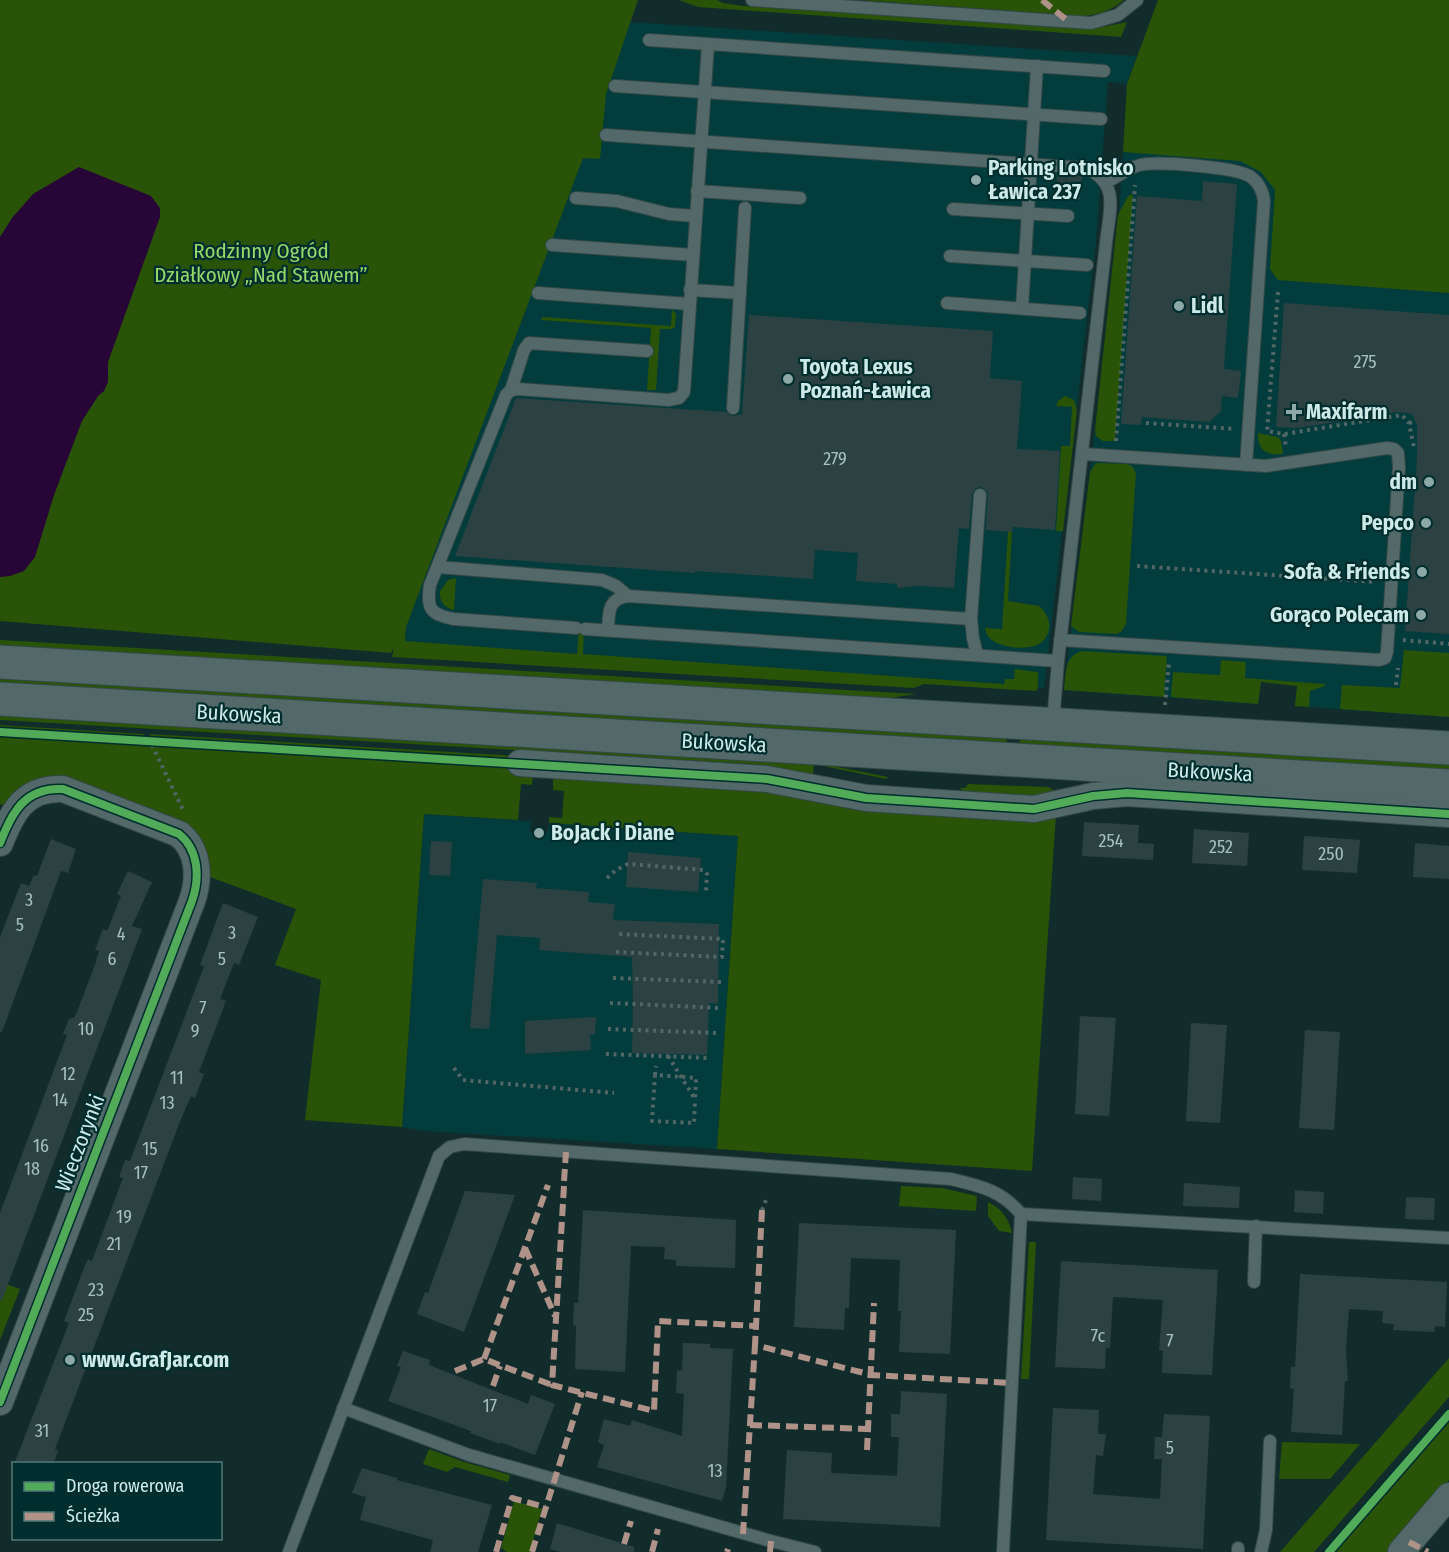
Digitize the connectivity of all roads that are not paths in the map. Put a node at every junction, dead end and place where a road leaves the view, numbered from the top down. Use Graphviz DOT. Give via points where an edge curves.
graph roads {
  1 [pos="752,0"];
  2 [pos="1137,0"];
  3 [pos="649,40"];
  4 [pos="708,45"];
  5 [pos="1037,66"];
  6 [pos="1104,71"];
  7 [pos="615,86"];
  8 [pos="705,92"];
  9 [pos="1034,115"];
  10 [pos="1101,119"];
  11 [pos="606,135"];
  12 [pos="702,141"];
  13 [pos="1031,164"];
  14 [pos="1106,182"];
  15 [pos="697,191"];
  16 [pos="576,198"];
  17 [pos="800,198"];
  18 [pos="745,208"];
  19 [pos="953,209"];
  20 [pos="1028,214"];
  21 [pos="695,216"];
  22 [pos="1068,216"];
  23 [pos="552,245"];
  24 [pos="693,255"];
  25 [pos="950,256"];
  26 [pos="1025,261"];
  27 [pos="1087,265"];
  28 [pos="690,290"];
  29 [pos="538,293"];
  30 [pos="740,293"];
  31 [pos="947,303"];
  32 [pos="690,304"];
  33 [pos="1022,308"];
  34 [pos="1080,312"];
  35 [pos="647,351"];
  36 [pos="511,390"];
  37 [pos="733,408"];
  38 [pos="1083,454"];
  39 [pos="1246,465"];
  40 [pos="980,495"];
  41 [pos="438,567"];
  42 [pos="628,596"];
  43 [pos="971,619"];
  44 [pos="608,630"];
  45 [pos="1060,640"];
  46 [pos="977,656"];
  47 [pos="1058,661"];
  48 [pos="0,662"];
  49 [pos="0,699"];
  50 [pos="1053,724"];
  51 [pos="1449,748"];
  52 [pos="520,763"];
  53 [pos="1449,786"];
  54 [pos="1449,814"];
  55 [pos="0,843"];
  56 [pos="1022,1214"];
  57 [pos="1256,1226"];
  58 [pos="1449,1238"];
  59 [pos="1254,1282"];
  60 [pos="6,1370"];
  61 [pos="0,1402"];
  62 [pos="343,1408"];
  63 [pos="1270,1441"];
  64 [pos="1449,1496"];
  65 [pos="289,1552"];
  66 [pos="815,1552"];
  67 [pos="1003,1552"];
  68 [pos="1261,1552"];
  69 [pos="1401,1552"];
  1 -- 2 [label="lane" via="1091,22 1118,15"];
  3 -- 4 [label="lane"];
  4 -- 5 [label="lane"];
  4 -- 8 [label="lane"];
  5 -- 6 [label="lane"];
  5 -- 9 [label="lane"];
  7 -- 8 [label="lane"];
  8 -- 9 [label="lane"];
  8 -- 12 [label="lane"];
  9 -- 10 [label="lane"];
  9 -- 13 [label="lane"];
  11 -- 12 [label="lane"];
  12 -- 13 [label="lane"];
  12 -- 15 [label="lane"];
  13 -- 14 [label="lane" via="1086,168"];
  13 -- 20 [label="lane"];
  14 -- 38 [label="lane" via="1110,200"];
  14 -- 39 [label="lane" via="1134,166 1156,164 1235,170 1252,178 1263,192"];
  15 -- 17 [label="lane"];
  15 -- 21 [label="lane"];
  16 -- 21 [label="lane" via="617,201"];
  18 -- 30 [label="lane"];
  19 -- 20 [label="lane"];
  20 -- 22 [label="lane"];
  20 -- 26 [label="lane"];
  21 -- 24 [label="lane"];
  23 -- 24 [label="lane"];
  24 -- 28 [label="lane"];
  25 -- 26 [label="lane"];
  26 -- 27 [label="lane"];
  26 -- 33 [label="lane"];
  28 -- 30 [label="lane"];
  28 -- 32 [label="lane"];
  29 -- 32 [label="lane"];
  30 -- 37 [label="lane"];
  31 -- 33 [label="lane"];
  32 -- 36 [label="lane" via="684,392 679,398"];
  33 -- 34 [label="lane"];
  35 -- 36 [label="lane" via="530,343"];
  36 -- 41 [label="lane"];
  38 -- 39 [label="lane"];
  38 -- 45 [label="lane"];
  39 -- 45 [label="lane" via="1266,466 1387,448 1398,453 1385,658"];
  40 -- 43 [label="lane"];
  41 -- 42 [label="lane" via="602,580"];
  41 -- 44 [label="lane" via="428,597 437,616"];
  42 -- 43 [label="lane"];
  42 -- 44 [label="lane" via="612,603"];
  43 -- 46 [label="lane"];
  44 -- 46 [label="lane"];
  45 -- 47 [label="lane"];
  46 -- 47 [label="lane"];
  47 -- 50 [label="lane"];
  48 -- 50 [label="main road, Bukowska"];
  49 -- 53 [label="main road, Bukowska"];
  50 -- 51 [label="main road, Bukowska"];
  52 -- 54 [label="street" via="767,779 866,798 1034,809 1127,793"];
  55 -- 60 [label="street, Wieczorynki" via="13,814 27,799 45,791 68,790 174,831 190,847 196,882 194,896"];
  56 -- 57 [label="lane"];
  56 -- 62 [label="lane" via="996,1192 951,1179 464,1144 450,1147 439,1156"];
  56 -- 67 [label="lane"];
  57 -- 58 [label="lane"];
  57 -- 59 [label="lane"];
  60 -- 61 [label="street, Wieczorynki"];
  62 -- 65 [label="lane"];
  62 -- 66 [label="lane" via="469,1455"];
  63 -- 68 [label="lane" via="1266,1530"];
  64 -- 69 [label="street"];
}
